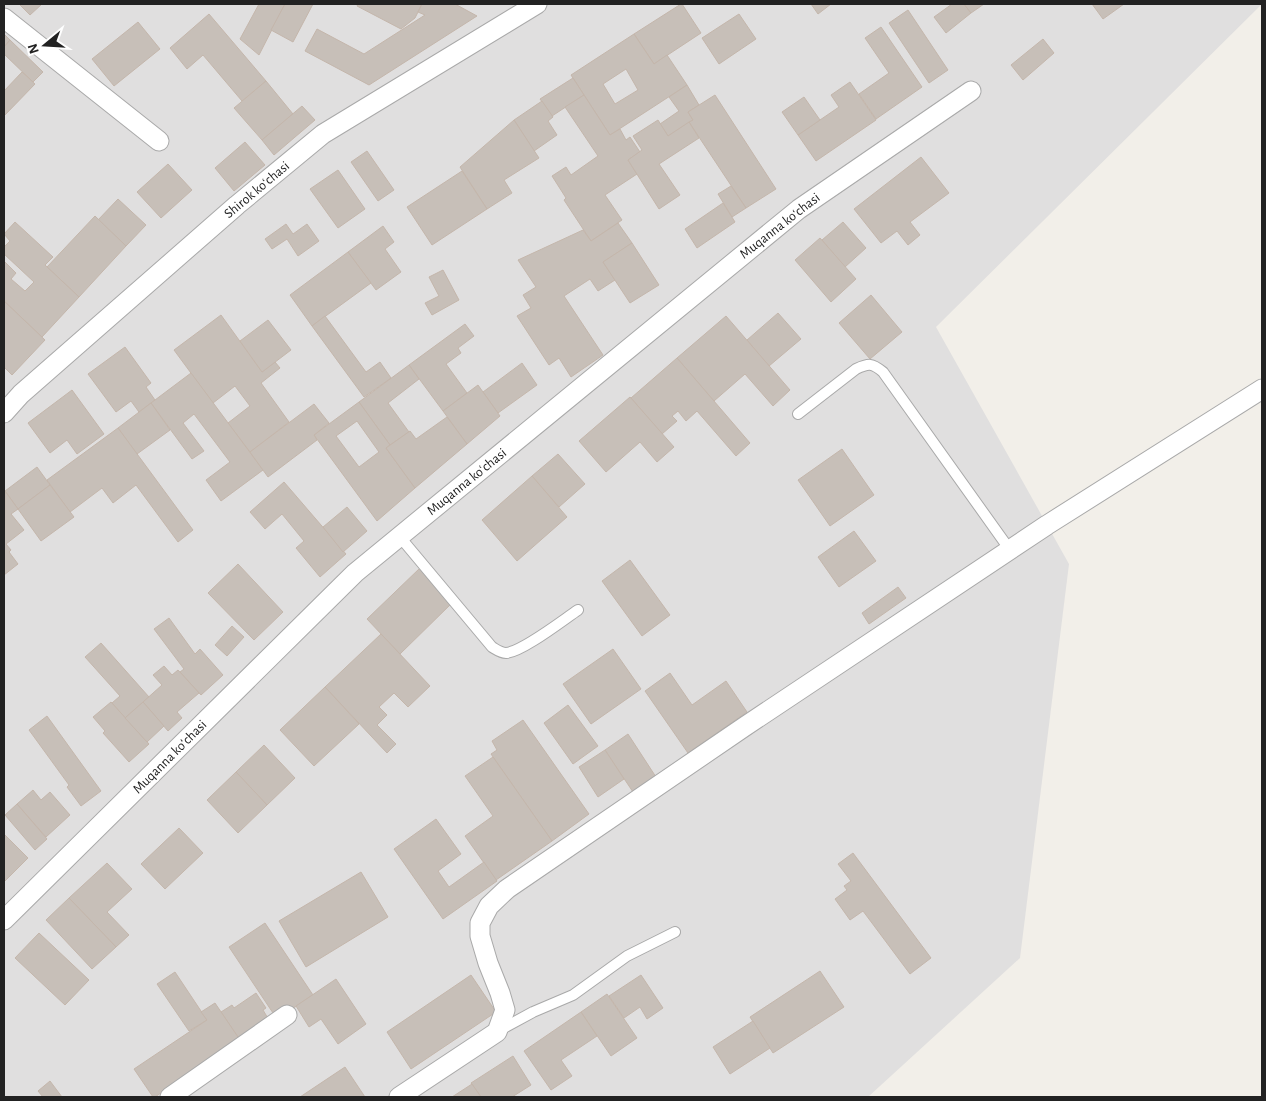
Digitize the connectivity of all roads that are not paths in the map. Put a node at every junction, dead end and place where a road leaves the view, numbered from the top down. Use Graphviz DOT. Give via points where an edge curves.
graph roads {
  1 [pos="534,4"];
  2 [pos="4,18"];
  3 [pos="970,91"];
  4 [pos="159,141"];
  5 [pos="1262,389"];
  6 [pos="4,413"];
  7 [pos="798,414"];
  8 [pos="400,537"];
  9 [pos="1010,550"];
  10 [pos="578,610"];
  11 [pos="4,920"];
  12 [pos="675,932"];
  13 [pos="287,1015"];
  14 [pos="497,1032"];
  15 [pos="170,1097"];
  16 [pos="399,1097"];
  1 -- 6 [label="street, Shirok koʻchasi" via="323,134 207,231 21,394"];
  2 -- 4 [label="street"];
  3 -- 8 [label="street, Muqanna koʻchasi" via="798,209"];
  5 -- 9 [label="street"];
  7 -- 9 [label="lane" via="856,369 866,364 874,365 883,372"];
  8 -- 10 [label="lane" via="499,652 507,653 524,646"];
  8 -- 11 [label="street, Muqanna koʻchasi" via="355,573"];
  9 -- 14 [label="street" via="736,732 501,894 489,906 480,923 480,936 505,1010"];
  12 -- 14 [label="lane" via="627,956 573,995"];
  13 -- 15 [label="street"];
  14 -- 16 [label="street"];
}
